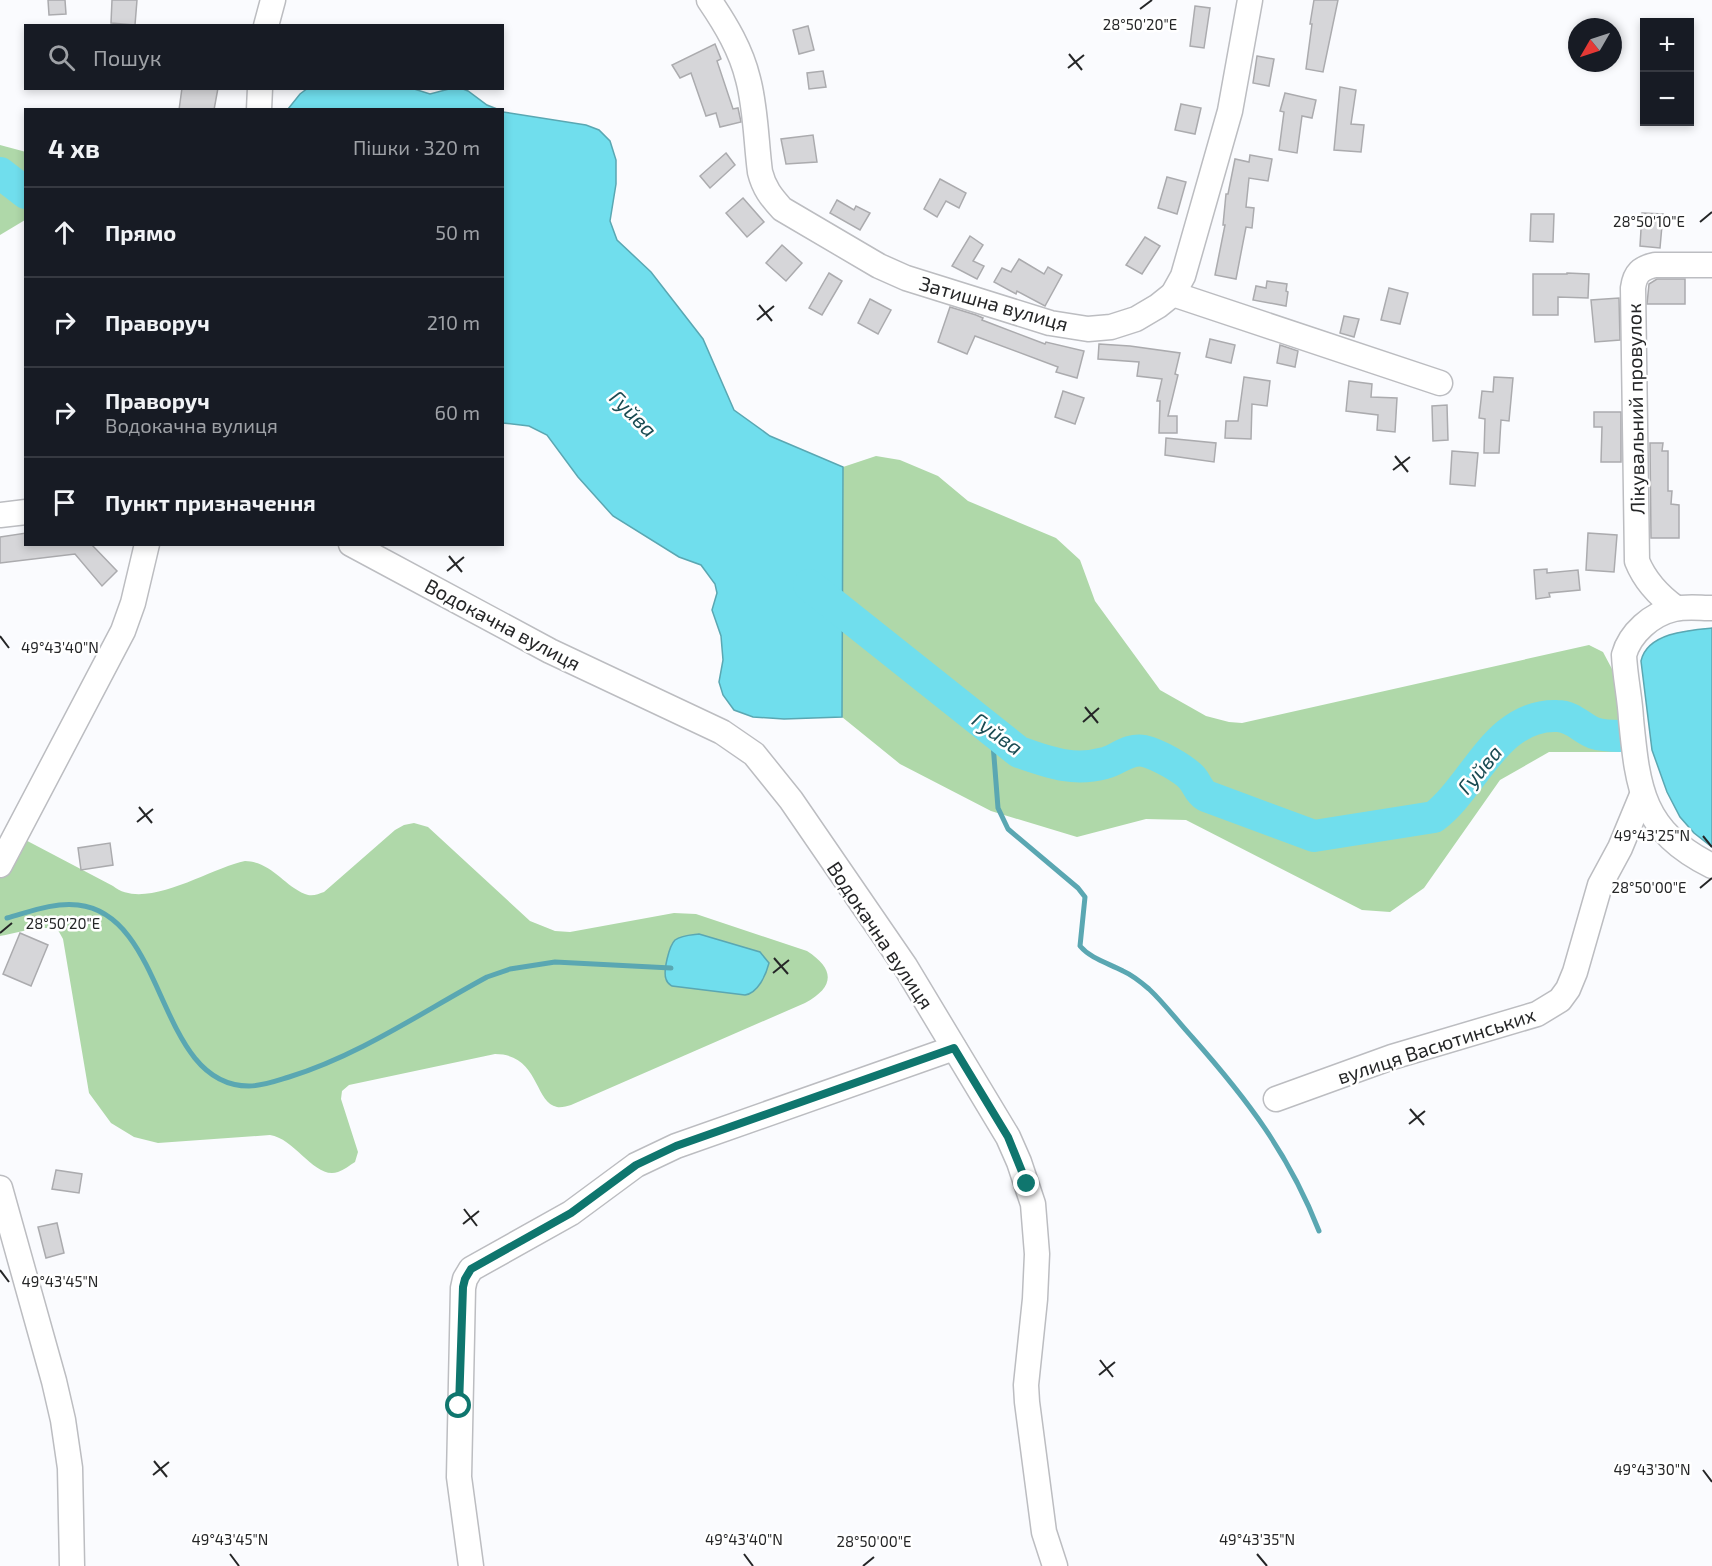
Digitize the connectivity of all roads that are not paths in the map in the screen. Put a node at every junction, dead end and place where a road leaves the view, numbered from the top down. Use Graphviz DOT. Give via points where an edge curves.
graph roads {
  1 [pos="273,0"];
  2 [pos="709,0"];
  3 [pos="1250,0"];
  4 [pos="267,24"];
  5 [pos="260,90"];
  6 [pos="259,108"];
  7 [pos="1712,265"];
  8 [pos="1173,294"];
  9 [pos="1440,382"];
  10 [pos="24,512"];
  11 [pos="0,515"];
  12 [pos="147,546"];
  13 [pos="355,546"];
  14 [pos="1676,608"];
  15 [pos="1712,608"];
  16 [pos="1642,795"];
  17 [pos="0,865"];
  18 [pos="1712,866"];
  19 [pos="954,1048"];
  20 [pos="1276,1099"];
  21 [pos="0,1188"];
  22 [pos="72,1566"];
  23 [pos="471,1566"];
  24 [pos="1055,1566"];
  1 -- 4 [label="street"];
  2 -- 8 [label="street, Затишна вулиця" via="736,45 749,81 763,186 793,216 897,274 1050,322 1088,329 1111,327 1136,319"];
  3 -- 8 [label="street, Затишна вулиця" via="1230,111 1183,276"];
  5 -- 6 [label="street"];
  7 -- 14 [label="street, Лікувальний провулок" via="1646,267 1634,279 1633,288 1636,561 1659,596"];
  8 -- 9 [label="street"];
  10 -- 11 [label="street"];
  12 -- 17 [label="street" via="123,631"];
  13 -- 19 [label="street, Водокачна вулиця" via="550,651 722,732 754,754 791,800 904,966"];
  14 -- 15 [label="street"];
  14 -- 16 [label="street" via="1653,619 1633,636 1624,655"];
  16 -- 18 [label="street" via="1674,842"];
  16 -- 20 [label="street, вулиця Васютинських" via="1600,885 1572,980 1560,1000 1537,1014 1392,1057"];
  19 -- 23 [label="street" via="676,1146 636,1165 571,1213 471,1269 463,1287 459,1477"];
  19 -- 24 [label="street, Водокачна вулиця" via="1008,1137 1033,1204 1038,1267 1027,1402 1044,1532"];
  21 -- 22 [label="street" via="63,1420 70,1468"];
}
